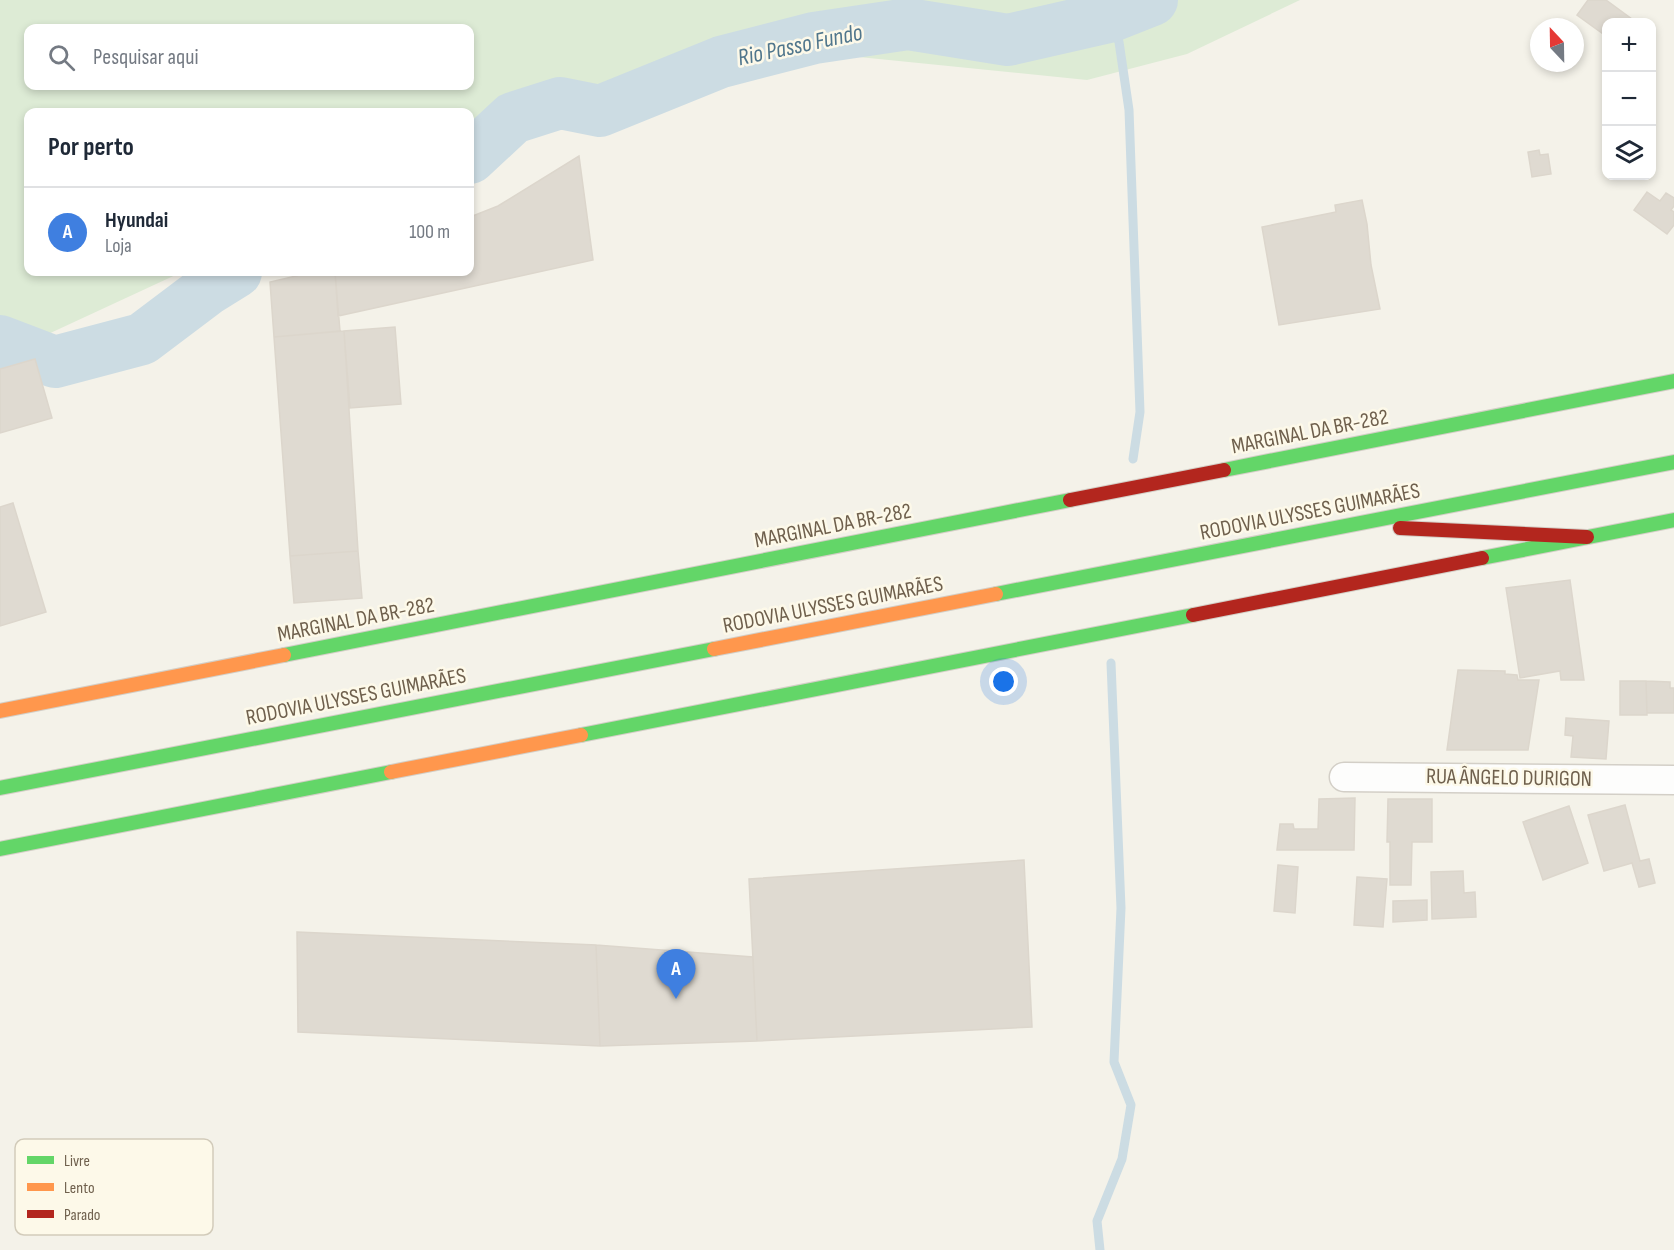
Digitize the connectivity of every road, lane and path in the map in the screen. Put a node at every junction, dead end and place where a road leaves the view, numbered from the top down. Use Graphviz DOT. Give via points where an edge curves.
graph roads {
  1 [pos="1674,381"];
  2 [pos="1674,462"];
  3 [pos="1674,520"];
  4 [pos="1350,525"];
  5 [pos="1587,537"];
  6 [pos="0,711"];
  7 [pos="1344,777"];
  8 [pos="1674,780"];
  9 [pos="0,788"];
  10 [pos="0,849"];
  1 -- 6 [label="main road, MARGINAL DA BR-282"];
  2 -- 4 [label="main road, RODOVIA ULYSSES GUIMARÃES"];
  3 -- 5 [label="main road"];
  4 -- 5 [label="main road"];
  4 -- 9 [label="main road, RODOVIA ULYSSES GUIMARÃES"];
  5 -- 10 [label="main road"];
  7 -- 8 [label="street, RUA ÂNGELO DURIGON"];
}
